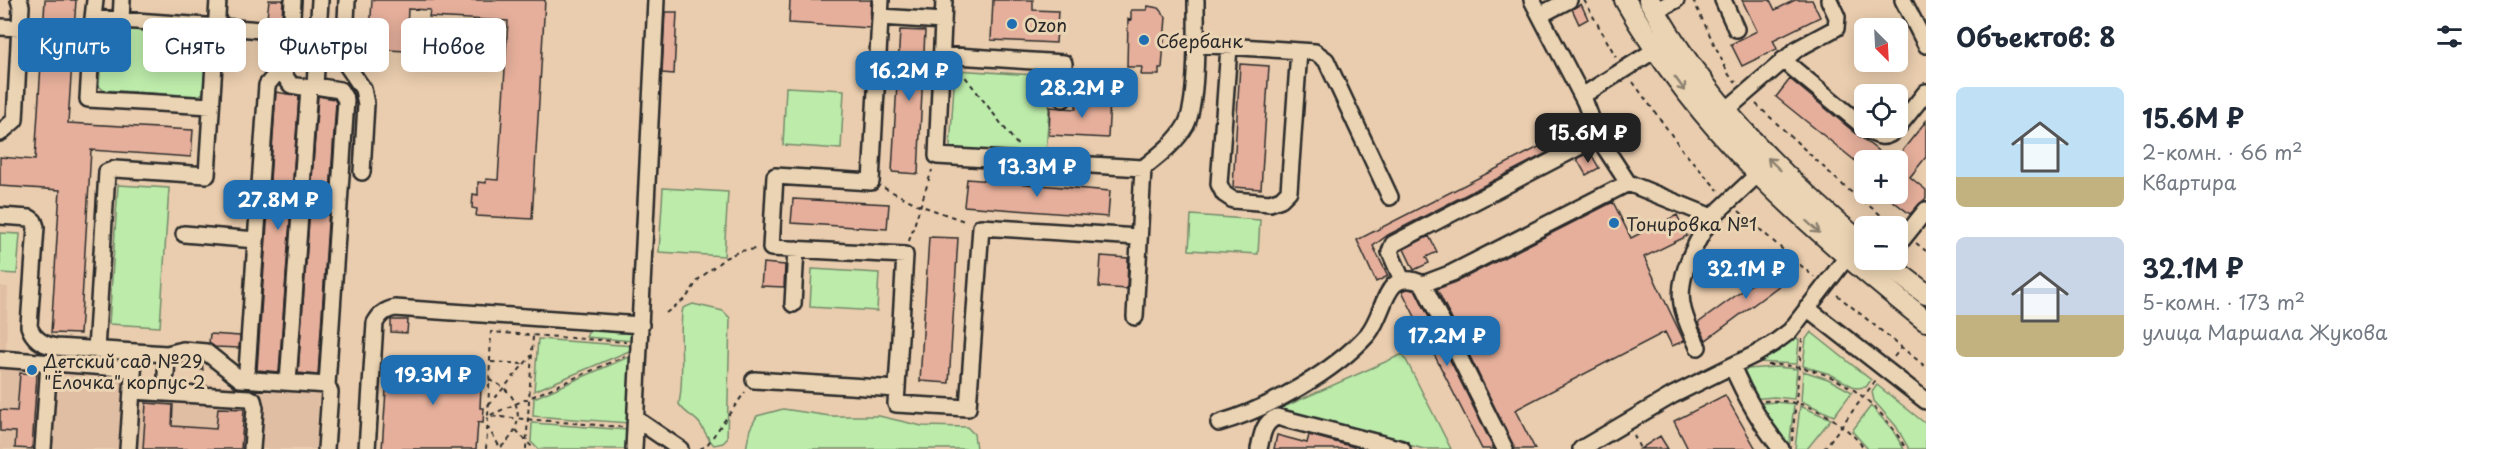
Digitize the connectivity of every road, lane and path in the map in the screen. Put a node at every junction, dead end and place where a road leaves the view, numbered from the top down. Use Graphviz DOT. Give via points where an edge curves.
graph roads {
  1 [pos="19,0"];
  2 [pos="94,0"];
  3 [pos="122,0"];
  4 [pos="218,0"];
  5 [pos="293,0"];
  6 [pos="320,0"];
  7 [pos="347,0"];
  8 [pos="656,0"];
  9 [pos="881,0"];
  10 [pos="944,0"];
  11 [pos="1196,0"];
  12 [pos="1532,0"];
  13 [pos="1569,0"];
  14 [pos="1625,0"];
  15 [pos="1676,0"];
  16 [pos="1693,0"];
  17 [pos="1723,0"];
  18 [pos="1828,0"];
  19 [pos="1903,0"];
  20 [pos="1652,5"];
  21 [pos="1540,15"];
  22 [pos="880,17"];
  23 [pos="20,18"];
  24 [pos="93,18"];
  25 [pos="122,18"];
  26 [pos="217,18"];
  27 [pos="289,18"];
  28 [pos="319,18"];
  29 [pos="943,21"];
  30 [pos="1637,21"];
  31 [pos="0,27"];
  32 [pos="18,28"];
  33 [pos="1736,29"];
  34 [pos="1195,44"];
  35 [pos="1926,45"];
  36 [pos="1229,46"];
  37 [pos="1655,50"];
  38 [pos="1299,51"];
  39 [pos="941,55"];
  40 [pos="1783,60"];
  41 [pos="18,65"];
  42 [pos="960,70"];
  43 [pos="90,72"];
  44 [pos="213,72"];
  45 [pos="277,72"];
  46 [pos="281,72"];
  47 [pos="314,72"];
  48 [pos="312,87"];
  49 [pos="1926,92"];
  50 [pos="1745,93"];
  51 [pos="1582,96"];
  52 [pos="1064,99"];
  53 [pos="211,106"];
  54 [pos="1725,111"];
  55 [pos="1908,114"];
  56 [pos="1854,118"];
  57 [pos="0,133"];
  58 [pos="1598,137"];
  59 [pos="937,156"];
  60 [pos="1029,161"];
  61 [pos="1143,168"];
  62 [pos="362,172"];
  63 [pos="1757,175"];
  64 [pos="871,182"];
  65 [pos="1628,183"];
  66 [pos="1389,197"];
  67 [pos="919,205"];
  68 [pos="1926,210"];
  69 [pos="0,216"];
  70 [pos="1882,216"];
  71 [pos="1712,217"];
  72 [pos="981,227"];
  73 [pos="1908,232"];
  74 [pos="184,234"];
  75 [pos="1138,237"];
  76 [pos="1854,237"];
  77 [pos="256,240"];
  78 [pos="771,248"];
  79 [pos="796,249"];
  80 [pos="905,255"];
  81 [pos="1847,257"];
  82 [pos="1896,270"];
  83 [pos="1402,280"];
  84 [pos="1423,284"];
  85 [pos="1926,294"];
  86 [pos="793,304"];
  87 [pos="1807,308"];
  88 [pos="666,313"];
  89 [pos="1136,317"];
  90 [pos="1926,321"];
  91 [pos="641,325"];
  92 [pos="1796,332"];
  93 [pos="533,336"];
  94 [pos="636,343"];
  95 [pos="1698,347"];
  96 [pos="1902,347"];
  97 [pos="75,348"];
  98 [pos="96,350"];
  99 [pos="134,352"];
  100 [pos="167,354"];
  101 [pos="532,355"];
  102 [pos="625,356"];
  103 [pos="0,359"];
  104 [pos="490,362"];
  105 [pos="49,363"];
  106 [pos="524,364"];
  107 [pos="74,365"];
  108 [pos="1767,365"];
  109 [pos="1732,366"];
  110 [pos="1800,367"];
  111 [pos="133,369"];
  112 [pos="1884,369"];
  113 [pos="247,370"];
  114 [pos="166,375"];
  115 [pos="489,380"];
  116 [pos="754,380"];
  117 [pos="288,382"];
  118 [pos="327,384"];
  119 [pos="504,388"];
  120 [pos="897,389"];
  121 [pos="132,391"];
  122 [pos="1864,396"];
  123 [pos="529,398"];
  124 [pos="1926,401"];
  125 [pos="1749,402"];
  126 [pos="1797,403"];
  127 [pos="515,404"];
  128 [pos="488,407"];
  129 [pos="488,416"];
  130 [pos="518,418"];
  131 [pos="528,419"];
  132 [pos="633,423"];
  133 [pos="1219,423"];
  134 [pos="1842,425"];
  135 [pos="487,426"];
  136 [pos="516,430"];
  137 [pos="526,440"];
  138 [pos="500,448"];
  139 [pos="43,449"];
  140 [pos="128,449"];
  141 [pos="252,449"];
  142 [pos="326,449"];
  143 [pos="367,449"];
  144 [pos="486,449"];
  145 [pos="526,449"];
  146 [pos="534,449"];
  147 [pos="634,449"];
  148 [pos="680,449"];
  149 [pos="700,449"];
  150 [pos="1259,449"];
  151 [pos="1402,449"];
  152 [pos="1505,449"];
  153 [pos="1581,449"];
  154 [pos="1781,449"];
  155 [pos="1791,449"];
  156 [pos="1824,449"];
  157 [pos="1865,449"];
  158 [pos="1906,449"];
  1 -- 23 [label="lane"];
  2 -- 24 [label="lane"];
  3 -- 25 [label="lane"];
  4 -- 26 [label="lane"];
  5 -- 27 [label="lane"];
  6 -- 28 [label="lane"];
  7 -- 62 [label="lane" via="344,61 363,89 366,104"];
  8 -- 91 [label="lane"];
  9 -- 22 [label="lane"];
  10 -- 29 [label="lane"];
  11 -- 34 [label="lane"];
  12 -- 21 [label="lane"];
  13 -- 21 [label="lane"];
  14 -- 30 [label="main road"];
  15 -- 20 [label="lane"];
  16 -- 50 [label="path" via="1729,75"];
  17 -- 33 [label="lane"];
  18 -- 40 [label="lane" via="1837,17 1836,28"];
  19 -- 35 [label="lane"];
  20 -- 30 [label="main road"];
  20 -- 54 [label="main road"];
  21 -- 51 [label="lane"];
  22 -- 29 [label="lane"];
  22 -- 64 [label="lane"];
  29 -- 39 [label="lane"];
  30 -- 37 [label="main road"];
  31 -- 32 [label="lane"];
  34 -- 36 [label="lane"];
  34 -- 61 [label="lane" via="1187,123 1173,142"];
  36 -- 38 [label="lane"];
  36 -- 38 [label="lane" via="1219,184 1233,200 1270,203 1288,191"];
  37 -- 51 [label="lane"];
  37 -- 63 [label="main road, one-way" via="1704,115"];
  38 -- 66 [label="lane" via="1315,52 1326,60"];
  39 -- 52 [label="lane" via="1064,63"];
  39 -- 59 [label="lane"];
  40 -- 50 [label="lane"];
  40 -- 56 [label="lane"];
  41 -- 57 [label="lane" via="15,120"];
  42 -- 60 [label="path"];
  43 -- 53 [label="lane" via="88,99"];
  44 -- 53 [label="lane"];
  45 -- 77 [label="lane" via="267,85"];
  46 -- 48 [label="lane" via="291,85"];
  47 -- 48 [label="lane"];
  48 -- 117 [label="lane"];
  48 -- 118 [label="lane" via="340,90 346,100"];
  49 -- 55 [label="lane"];
  50 -- 54 [label="lane"];
  50 -- 70 [label="path" via="1846,188"];
  51 -- 58 [label="lane"];
  53 -- 98 [label="lane" via="207,175 115,169 107,172"];
  76 -- 54 [label="main road, one-way" via="1770,161"];
  58 -- 65 [label="lane"];
  58 -- 83 [label="lane" via="1393,244 1390,252"];
  59 -- 60 [label="lane"];
  59 -- 67 [label="path"];
  60 -- 61 [label="lane"];
  61 -- 75 [label="lane"];
  63 -- 71 [label="lane"];
  63 -- 81 [label="main road, one-way"];
  64 -- 67 [label="path"];
  64 -- 78 [label="lane" via="775,176"];
  65 -- 71 [label="lane"];
  65 -- 84 [label="lane"];
  67 -- 72 [label="path"];
  67 -- 80 [label="path"];
  68 -- 73 [label="lane"];
  69 -- 97 [label="lane" via="30,218 36,227 31,332 47,345"];
  71 -- 95 [label="lane" via="1694,247 1682,289 1684,314"];
  72 -- 75 [label="lane"];
  72 -- 120 [label="lane" via="968,408 896,404"];
  74 -- 77 [label="lane"];
  75 -- 89 [label="lane"];
  77 -- 113 [label="lane"];
  78 -- 79 [label="lane"];
  78 -- 88 [label="path" via="740,251 725,258"];
  79 -- 80 [label="lane"];
  79 -- 86 [label="lane"];
  80 -- 120 [label="lane"];
  81 -- 87 [label="lane"];
  81 -- 90 [label="main road"];
  82 -- 85 [label="main road"];
  83 -- 84 [label="lane"];
  83 -- 133 [label="lane" via="1393,286 1379,318 1354,348 1287,395"];
  84 -- 152 [label="lane"];
  87 -- 109 [label="lane" via="1790,331"];
  87 -- 112 [label="lane"];
  91 -- 132 [label="lane"];
  91 -- 143 [label="lane" via="387,310 375,323"];
  92 -- 110 [label="path" via="1802,339"];
  93 -- 94 [label="path"];
  93 -- 101 [label="path"];
  93 -- 104 [label="path" via="491,332"];
  96 -- 112 [label="path"];
  97 -- 98 [label="lane"];
  97 -- 107 [label="lane"];
  98 -- 99 [label="lane"];
  99 -- 100 [label="lane"];
  99 -- 111 [label="lane"];
  100 -- 114 [label="lane"];
  100 -- 117 [label="lane" via="183,350 206,352 240,379"];
  101 -- 106 [label="path"];
  101 -- 123 [label="path"];
  102 -- 123 [label="path"];
  103 -- 105 [label="lane"];
  104 -- 106 [label="path"];
  104 -- 115 [label="path"];
  105 -- 107 [label="lane"];
  105 -- 139 [label="lane"];
  106 -- 119 [label="path"];
  107 -- 111 [label="lane"];
  108 -- 110 [label="path"];
  109 -- 125 [label="lane"];
  109 -- 153 [label="lane" via="1672,394"];
  110 -- 122 [label="path" via="1829,376"];
  110 -- 126 [label="path"];
  111 -- 121 [label="lane"];
  112 -- 122 [label="path"];
  112 -- 124 [label="lane"];
  115 -- 119 [label="path"];
  115 -- 128 [label="path"];
  116 -- 120 [label="lane"];
  116 -- 149 [label="path" via="707,445"];
  117 -- 118 [label="lane"];
  118 -- 142 [label="lane" via="330,392"];
  119 -- 127 [label="path"];
  119 -- 128 [label="path"];
  121 -- 140 [label="lane"];
  121 -- 141 [label="lane" via="249,398 255,408"];
  122 -- 134 [label="path"];
  122 -- 158 [label="path" via="1894,428"];
  123 -- 127 [label="path"];
  123 -- 131 [label="path"];
  125 -- 126 [label="path"];
  125 -- 154 [label="lane"];
  126 -- 134 [label="path"];
  126 -- 155 [label="path"];
  127 -- 129 [label="path"];
  127 -- 130 [label="path"];
  128 -- 129 [label="path"];
  129 -- 130 [label="path"];
  129 -- 135 [label="path"];
  130 -- 131 [label="path"];
  130 -- 136 [label="path"];
  131 -- 132 [label="path"];
  131 -- 137 [label="path"];
  132 -- 147 [label="lane"];
  132 -- 148 [label="lane"];
  134 -- 156 [label="path"];
  134 -- 157 [label="path"];
  135 -- 138 [label="path"];
  135 -- 144 [label="path"];
  136 -- 137 [label="path"];
  136 -- 138 [label="path"];
  137 -- 145 [label="path"];
  137 -- 146 [label="path"];
  150 -- 151 [label="lane" via="1265,426 1277,417"];
}
